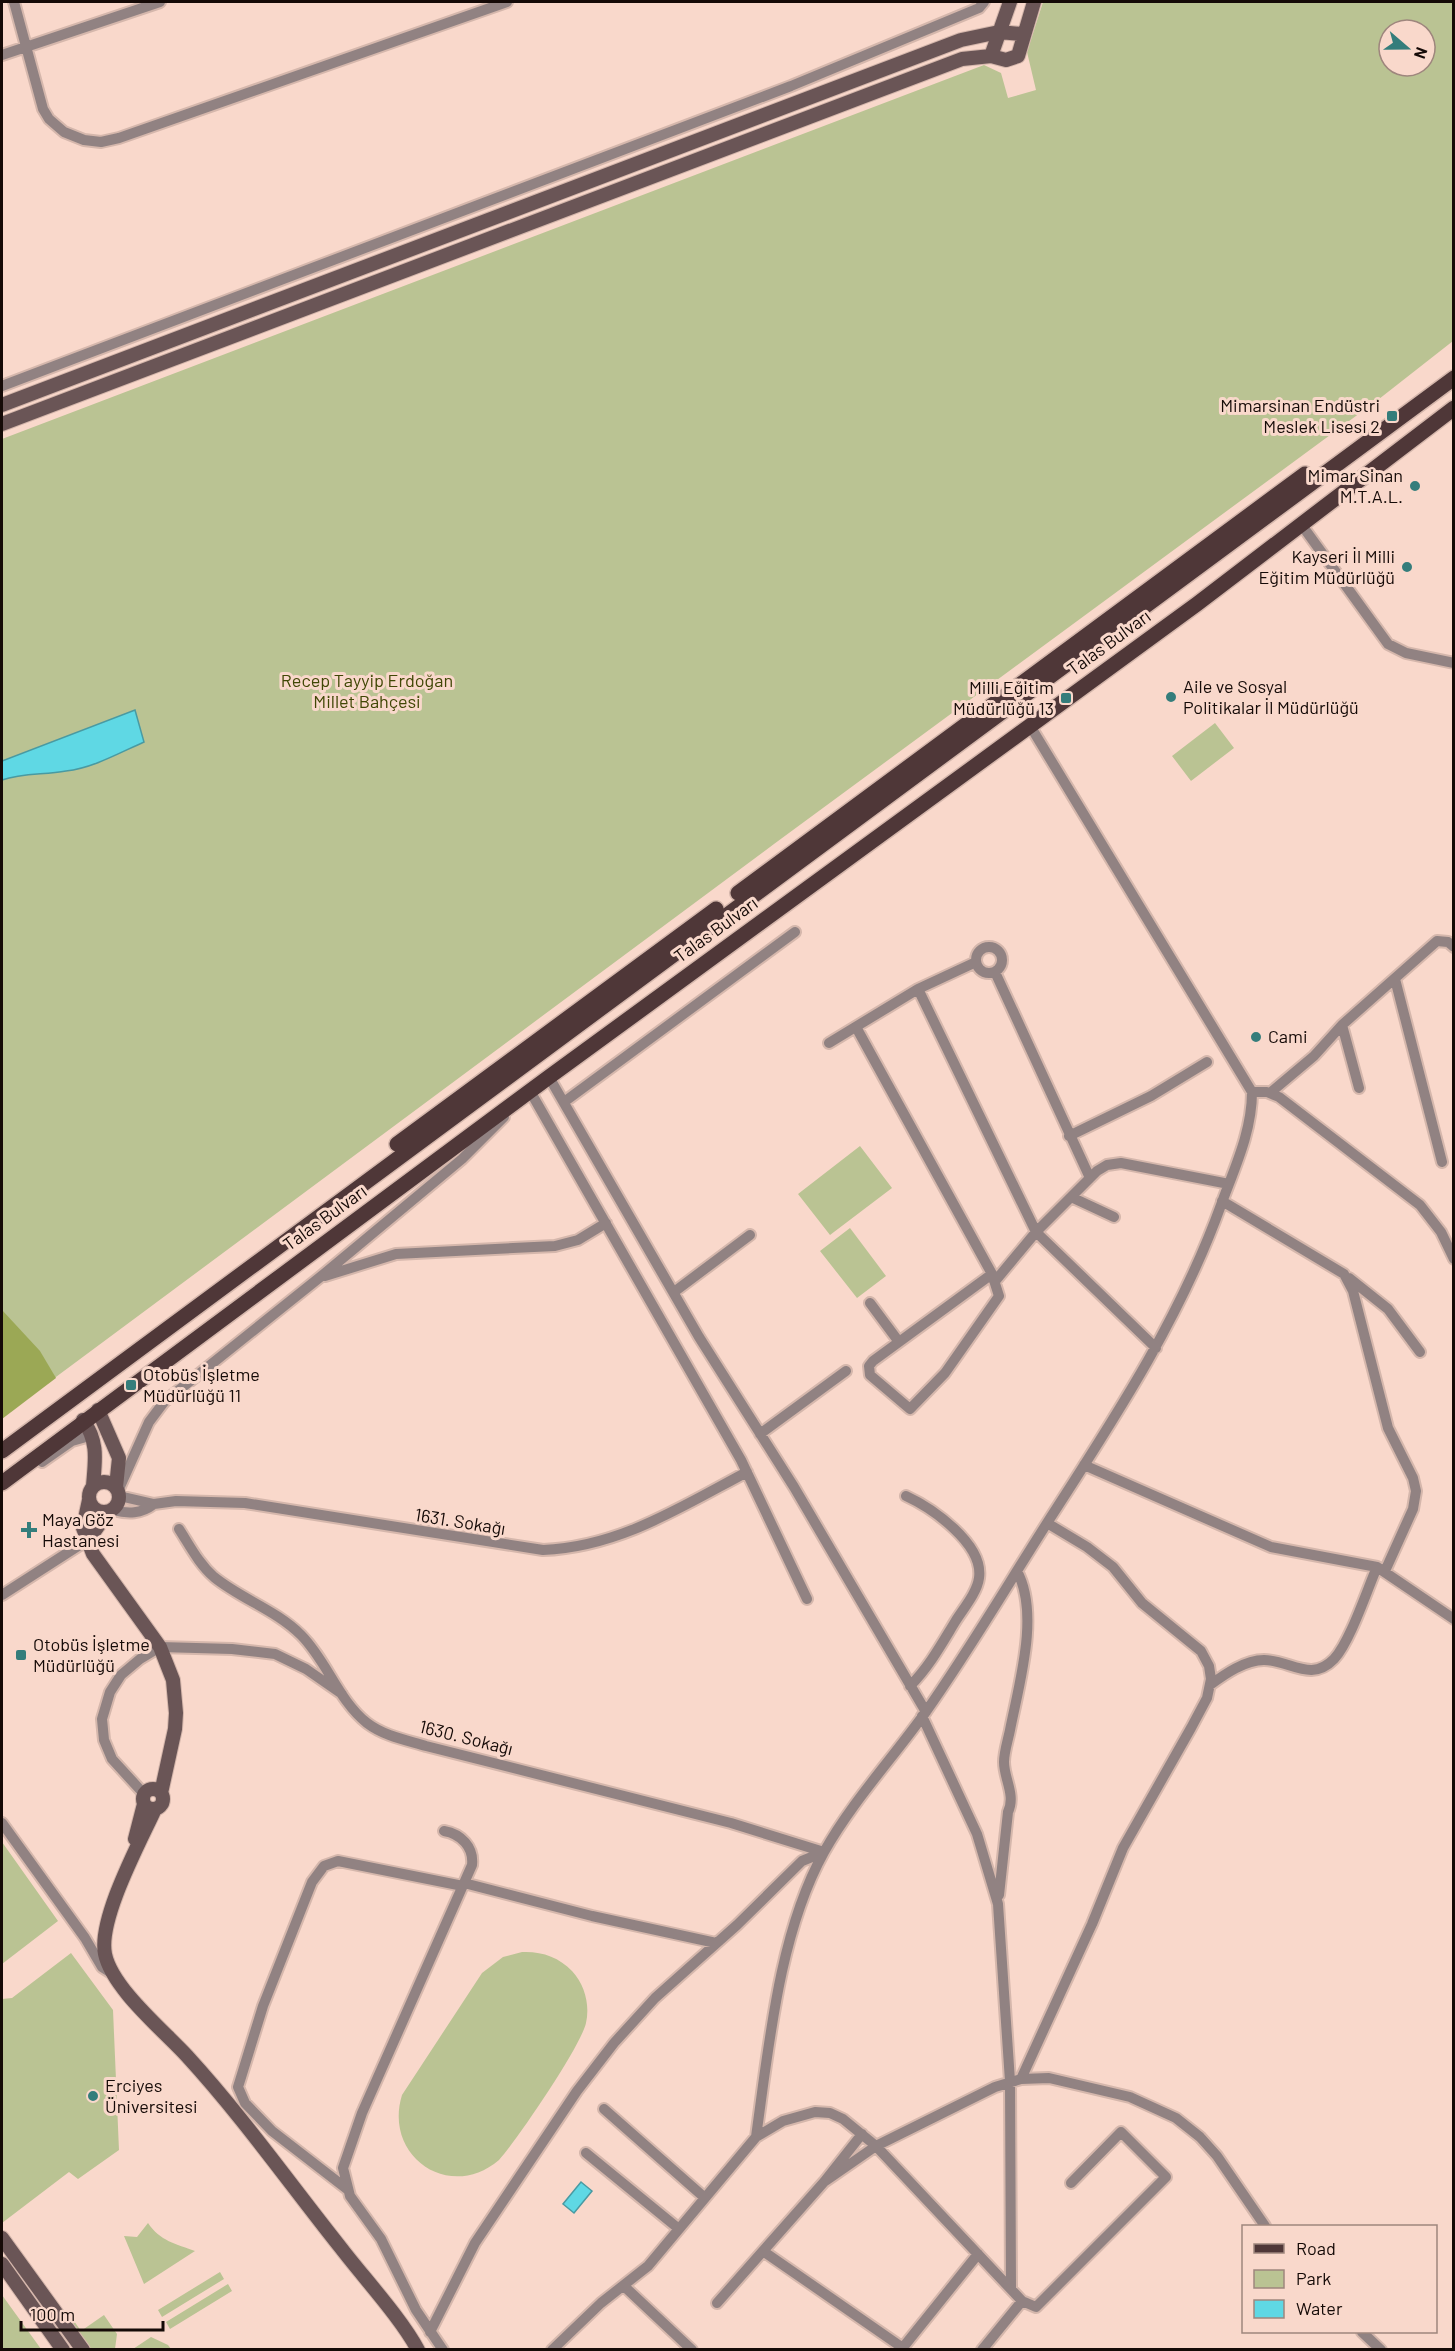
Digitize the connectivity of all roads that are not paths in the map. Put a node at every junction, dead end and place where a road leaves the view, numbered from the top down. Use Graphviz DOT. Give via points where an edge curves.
graph roads {
  1 [pos="14,2"];
  2 [pos="160,2"];
  3 [pos="507,2"];
  4 [pos="984,2"];
  5 [pos="1010,2"];
  6 [pos="1034,2"];
  7 [pos="999,32"];
  8 [pos="1022,34"];
  9 [pos="26,47"];
  10 [pos="2,55"];
  11 [pos="991,56"];
  12 [pos="1454,368"];
  13 [pos="1454,378"];
  14 [pos="2,386"];
  15 [pos="2,405"];
  16 [pos="1454,408"];
  17 [pos="2,424"];
  18 [pos="1301,524"];
  19 [pos="1454,663"];
  20 [pos="1029,724"];
  21 [pos="795,932"];
  22 [pos="1454,947"];
  23 [pos="976,962"];
  24 [pos="995,972"];
  25 [pos="1395,980"];
  26 [pos="918,989"];
  27 [pos="1342,1025"];
  28 [pos="856,1027"];
  29 [pos="829,1043"];
  30 [pos="1207,1062"];
  31 [pos="549,1077"];
  32 [pos="1359,1088"];
  33 [pos="530,1091"];
  34 [pos="1252,1092"];
  35 [pos="1270,1093"];
  36 [pos="564,1102"];
  37 [pos="1069,1136"];
  38 [pos="1442,1162"];
  39 [pos="1090,1178"];
  40 [pos="1229,1184"];
  41 [pos="1071,1197"];
  42 [pos="1222,1201"];
  43 [pos="1114,1217"];
  44 [pos="606,1223"];
  45 [pos="1036,1232"];
  46 [pos="750,1235"];
  47 [pos="1454,1259"];
  48 [pos="1344,1274"];
  49 [pos="994,1277"];
  50 [pos="319,1278"];
  51 [pos="674,1292"];
  52 [pos="870,1303"];
  53 [pos="898,1342"];
  54 [pos="1156,1348"];
  55 [pos="1419,1352"];
  56 [pos="846,1371"];
  57 [pos="98,1410"];
  58 [pos="83,1420"];
  59 [pos="760,1434"];
  60 [pos="93,1435"];
  61 [pos="2,1439"];
  62 [pos="138,1445"];
  63 [pos="116,1450"];
  64 [pos="2,1451"];
  65 [pos="1084,1465"];
  66 [pos="747,1472"];
  67 [pos="2,1483"];
  68 [pos="93,1486"];
  69 [pos="2,1488"];
  70 [pos="118,1491"];
  71 [pos="906,1496"];
  72 [pos="89,1500"];
  73 [pos="154,1504"];
  74 [pos="110,1511"];
  75 [pos="1047,1524"];
  76 [pos="179,1529"];
  77 [pos="89,1539"];
  78 [pos="1381,1569"];
  79 [pos="1017,1571"];
  80 [pos="2,1595"];
  81 [pos="807,1599"];
  82 [pos="1454,1619"];
  83 [pos="160,1647"];
  84 [pos="1210,1685"];
  85 [pos="910,1686"];
  86 [pos="345,1696"];
  87 [pos="924,1714"];
  88 [pos="151,1798"];
  89 [pos="2,1823"];
  90 [pos="444,1831"];
  91 [pos="824,1852"];
  92 [pos="463,1884"];
  93 [pos="998,1904"];
  94 [pos="716,1943"];
  95 [pos="114,1974"];
  96 [pos="1016,2080"];
  97 [pos="604,2109"];
  98 [pos="862,2134"];
  99 [pos="756,2137"];
  100 [pos="876,2146"];
  101 [pos="586,2153"];
  102 [pos="824,2182"];
  103 [pos="1071,2183"];
  104 [pos="347,2189"];
  105 [pos="705,2198"];
  106 [pos="1264,2225"];
  107 [pos="679,2229"];
  108 [pos="2,2238"];
  109 [pos="764,2250"];
  110 [pos="978,2254"];
  111 [pos="2,2264"];
  112 [pos="624,2287"];
  113 [pos="1011,2288"];
  114 [pos="1022,2301"];
  115 [pos="717,2303"];
  116 [pos="430,2332"];
  117 [pos="1364,2333"];
  118 [pos="63,2349"];
  119 [pos="82,2349"];
  120 [pos="418,2349"];
  121 [pos="443,2349"];
  122 [pos="552,2349"];
  123 [pos="692,2349"];
  124 [pos="902,2349"];
  125 [pos="982,2349"];
  126 [pos="1381,2349"];
  1 -- 9 [label="street"];
  2 -- 9 [label="street"];
  3 -- 9 [label="street" via="101,142 70,135 49,119"];
  4 -- 14 [label="street" via="979,8 791,86"];
  5 -- 7 [label="street"];
  6 -- 8 [label="street"];
  7 -- 8 [label="street"];
  7 -- 11 [label="street"];
  7 -- 15 [label="street" via="962,40"];
  8 -- 11 [label="street" via="1018,56 1006,60"];
  9 -- 10 [label="street"];
  11 -- 17 [label="street" via="962,59"];
  12 -- 61 [label="main road"];
  13 -- 64 [label="main road, Talas Bulvarı"];
  16 -- 18 [label="main road, Talas Bulvarı"];
  18 -- 19 [label="street" via="1388,644 1406,653"];
  18 -- 20 [label="main road, Talas Bulvarı"];
  20 -- 31 [label="main road, Talas Bulvarı"];
  20 -- 34 [label="street"];
  21 -- 36 [label="street"];
  22 -- 25 [label="street" via="1437,941"];
  23 -- 24 [label="street" via="983,972"];
  23 -- 24 [label="street" via="977,954 984,948 997,949 1002,961"];
  23 -- 26 [label="street"];
  24 -- 37 [label="street"];
  25 -- 27 [label="street"];
  25 -- 38 [label="street"];
  26 -- 28 [label="street"];
  26 -- 45 [label="street"];
  27 -- 32 [label="street"];
  27 -- 35 [label="street" via="1314,1056"];
  28 -- 29 [label="street"];
  28 -- 49 [label="street"];
  30 -- 37 [label="street" via="1151,1096"];
  31 -- 33 [label="main road, Talas Bulvarı"];
  31 -- 36 [label="street"];
  33 -- 44 [label="street"];
  33 -- 50 [label="street" via="462,1159"];
  33 -- 57 [label="main road, Talas Bulvarı"];
  34 -- 35 [label="street"];
  34 -- 40 [label="street" via="1248,1128"];
  35 -- 47 [label="street" via="1420,1205 1441,1232"];
  36 -- 51 [label="street"];
  37 -- 39 [label="street"];
  39 -- 40 [label="street" via="1102,1167 1121,1163"];
  39 -- 41 [label="street"];
  40 -- 42 [label="street"];
  41 -- 43 [label="street"];
  41 -- 45 [label="street"];
  42 -- 48 [label="street"];
  42 -- 54 [label="street" via="1192,1280"];
  44 -- 50 [label="street" via="578,1240 555,1246 396,1254"];
  44 -- 66 [label="street"];
  45 -- 49 [label="street"];
  45 -- 54 [label="street"];
  46 -- 51 [label="street"];
  48 -- 55 [label="street" via="1388,1309"];
  48 -- 78 [label="street" via="1356,1299 1388,1428 1416,1491 1413,1509"];
  49 -- 53 [label="street"];
  49 -- 53 [label="street" via="999,1296 945,1373 910,1409 869,1372 871,1363"];
  50 -- 62 [label="street" via="169,1397 149,1422"];
  51 -- 59 [label="street"];
  52 -- 53 [label="street"];
  54 -- 65 [label="street"];
  56 -- 59 [label="street"];
  57 -- 58 [label="main road, Talas Bulvarı"];
  57 -- 63 [label="street"];
  58 -- 60 [label="street"];
  58 -- 67 [label="main road, Talas Bulvarı"];
  59 -- 85 [label="street"];
  60 -- 68 [label="street"];
  60 -- 69 [label="street" via="72,1442"];
  62 -- 63 [label="street"];
  62 -- 70 [label="street"];
  63 -- 70 [label="street"];
  65 -- 75 [label="street"];
  65 -- 78 [label="street" via="1271,1547"];
  66 -- 73 [label="street, 1631. Sokağı" via="636,1530 561,1549 526,1549 240,1503"];
  66 -- 81 [label="street"];
  68 -- 70 [label="street" via="107,1481"];
  68 -- 72 [label="street"];
  70 -- 73 [label="street, 1631. Sokağı"];
  70 -- 74 [label="street"];
  71 -- 85 [label="street" via="931,1509 953,1528 976,1558 980,1570 970,1598 928,1667"];
  72 -- 74 [label="street" via="98,1511"];
  72 -- 77 [label="street" via="83,1521"];
  73 -- 74 [label="street, 1631. Sokağı" via="133,1513"];
  74 -- 77 [label="street"];
  75 -- 79 [label="street"];
  75 -- 84 [label="street" via="1113,1567 1142,1603 1201,1651 1209,1666"];
  76 -- 86 [label="street, 1630. Sokağı" via="213,1576 302,1635"];
  77 -- 80 [label="street"];
  77 -- 83 [label="street" via="97,1561"];
  78 -- 82 [label="street"];
  78 -- 84 [label="street" via="1342,1646 1328,1664 1308,1671 1268,1660 1256,1661"];
  79 -- 87 [label="street"];
  79 -- 93 [label="street" via="1027,1609 1023,1659 1004,1762 1012,1801"];
  83 -- 86 [label="street" via="275,1654 306,1669"];
  83 -- 88 [label="street" via="169,1665 176,1697 168,1755"];
  83 -- 88 [label="street" via="121,1675 110,1692 102,1719 104,1740 112,1759"];
  84 -- 96 [label="street" via="1191,1728 1123,1848 1092,1924"];
  85 -- 87 [label="street"];
  86 -- 91 [label="street, 1630. Sokağı" via="363,1719 387,1734 731,1823"];
  87 -- 91 [label="street"];
  87 -- 93 [label="street" via="977,1833"];
  88 -- 95 [label="street" via="105,1935 105,1954"];
  89 -- 95 [label="street" via="102,1967"];
  90 -- 92 [label="street" via="459,1837 471,1852 472,1865"];
  91 -- 94 [label="street" via="802,1861"];
  91 -- 99 [label="street" via="798,1914 774,2008"];
  92 -- 94 [label="street"];
  92 -- 104 [label="street" via="362,2113 344,2162"];
  92 -- 104 [label="street" via="338,1861 329,1863 312,1882 263,2006 238,2082 241,2098 278,2136"];
  93 -- 96 [label="street"];
  94 -- 116 [label="street" via="641,2013 577,2091 475,2243"];
  95 -- 120 [label="street" via="297,2192"];
  96 -- 100 [label="street"];
  96 -- 106 [label="street" via="1049,2078 1115,2093 1176,2118 1217,2156"];
  96 -- 113 [label="street"];
  97 -- 105 [label="street"];
  98 -- 99 [label="street" via="843,2119 823,2112 783,2121"];
  98 -- 100 [label="street"];
  98 -- 102 [label="street"];
  99 -- 105 [label="street"];
  100 -- 102 [label="street"];
  100 -- 110 [label="street"];
  101 -- 107 [label="street"];
  102 -- 109 [label="street"];
  103 -- 114 [label="street" via="1121,2132 1166,2176 1036,2307"];
  104 -- 116 [label="street" via="381,2239"];
  105 -- 107 [label="street"];
  107 -- 112 [label="street"];
  108 -- 119 [label="street"];
  109 -- 115 [label="street"];
  109 -- 124 [label="street"];
  110 -- 113 [label="street"];
  110 -- 124 [label="street"];
  111 -- 118 [label="street"];
  112 -- 122 [label="street"];
  112 -- 123 [label="street"];
  113 -- 114 [label="street"];
  114 -- 125 [label="street"];
  116 -- 121 [label="street"];
  117 -- 126 [label="street"];
}
